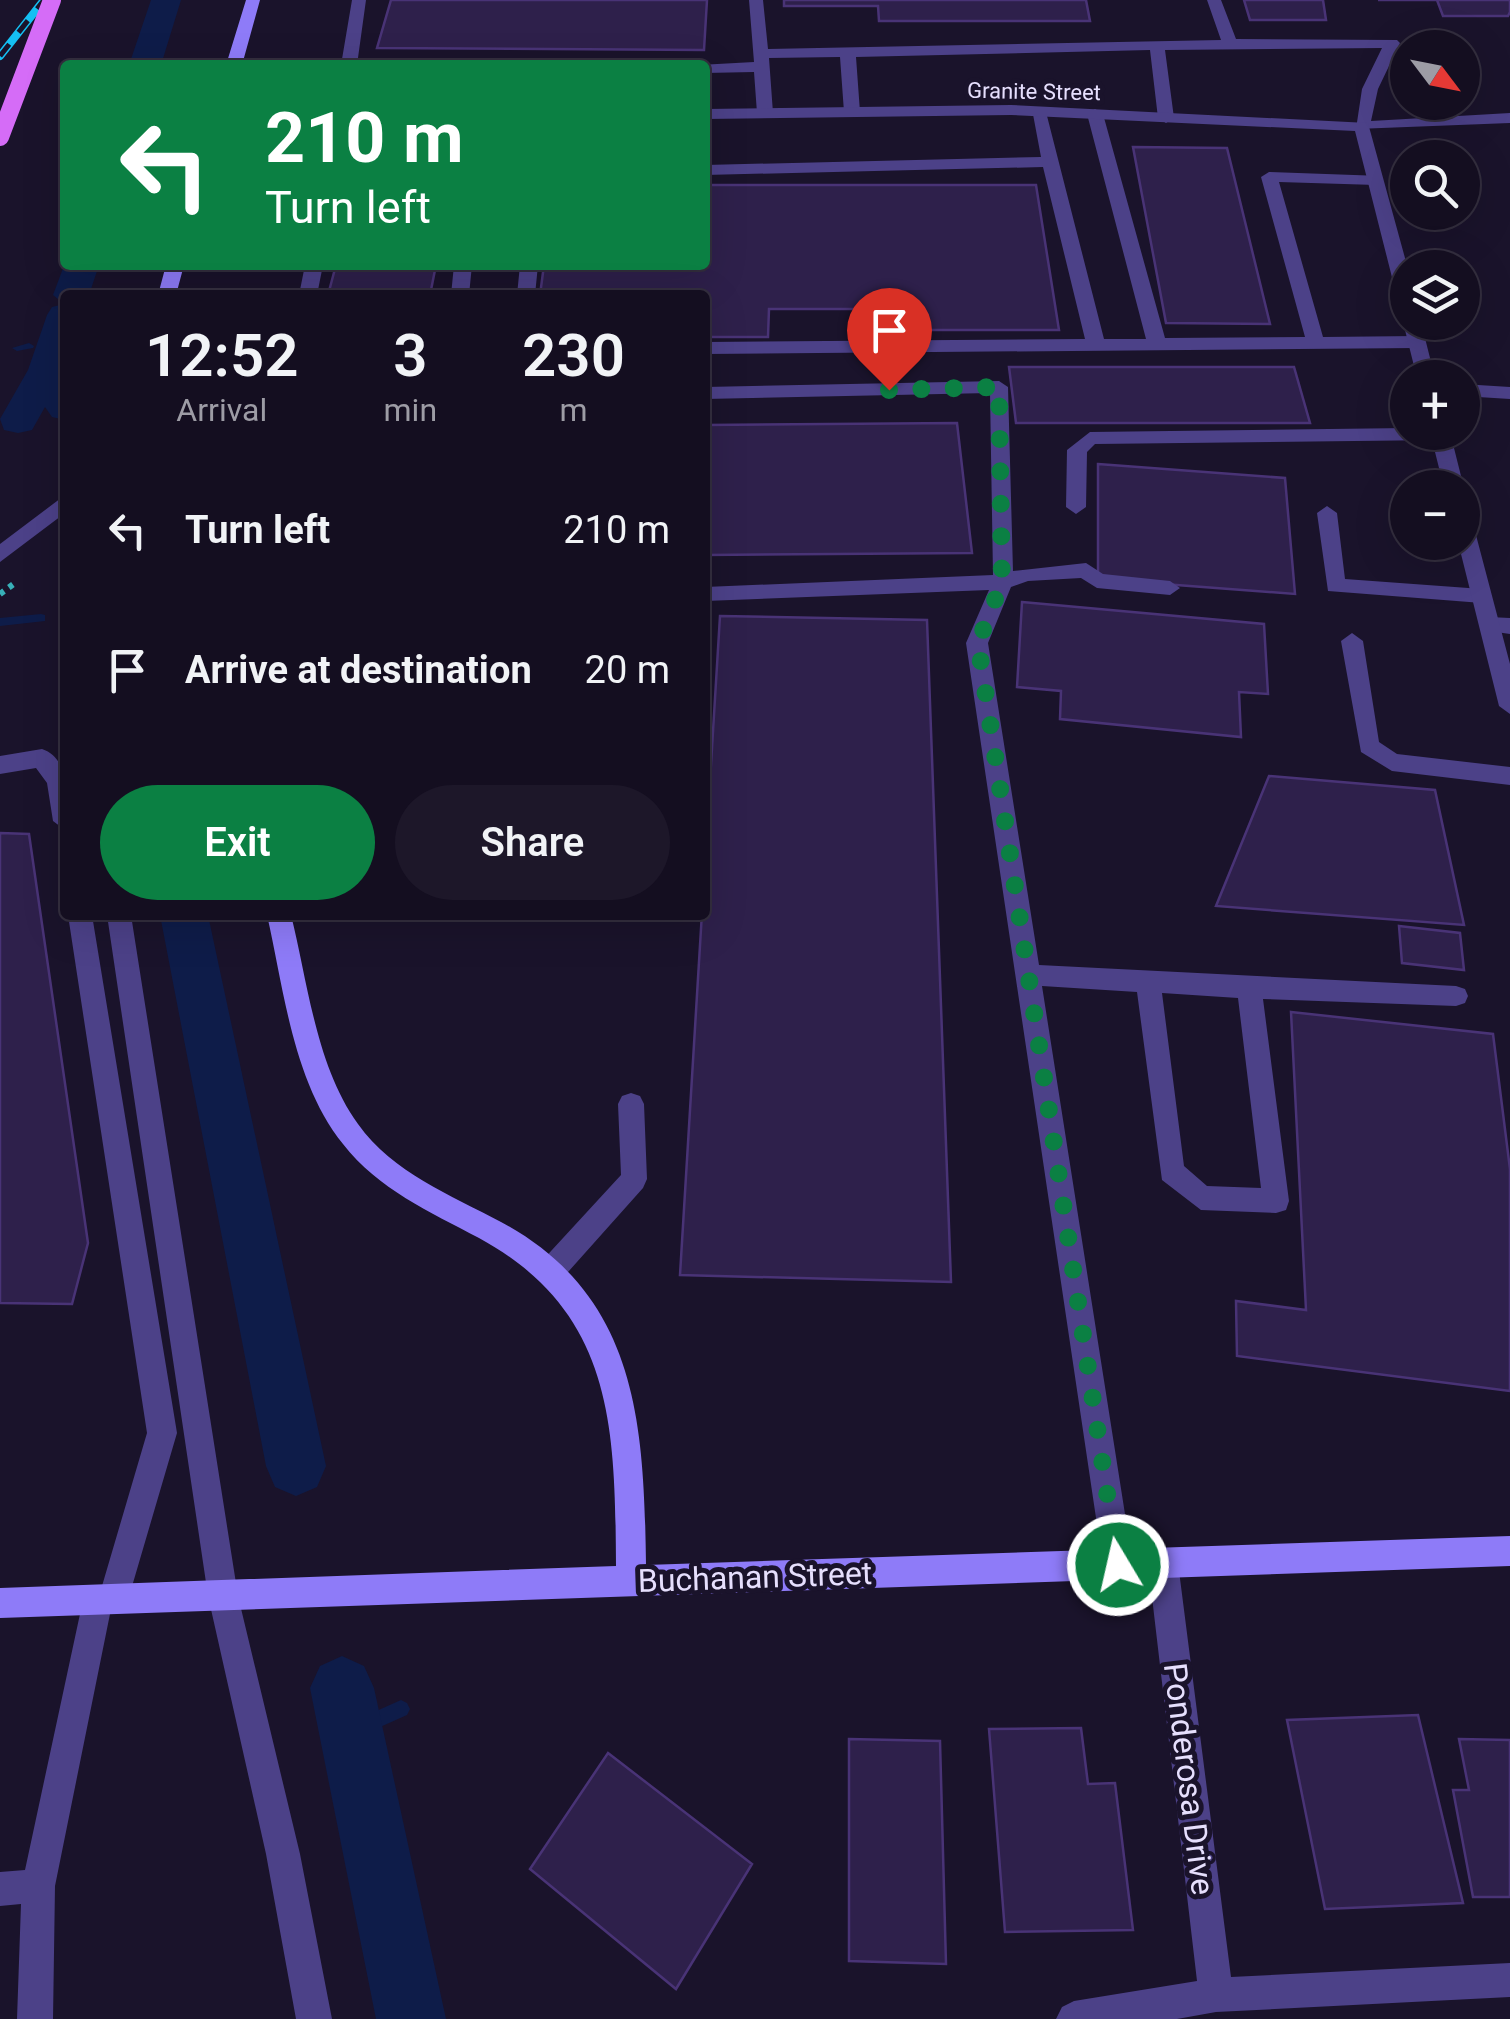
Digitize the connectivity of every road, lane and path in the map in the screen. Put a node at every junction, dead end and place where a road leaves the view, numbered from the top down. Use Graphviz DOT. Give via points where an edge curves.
graph roads {
  1 [pos="52,0"];
  2 [pos="254,0"];
  3 [pos="359,0"];
  4 [pos="756,0"];
  5 [pos="1214,0"];
  6 [pos="1230,44"];
  7 [pos="1157,46"];
  8 [pos="848,53"];
  9 [pos="236,60"];
  10 [pos="350,60"];
  11 [pos="762,61"];
  12 [pos="710,67"];
  13 [pos="852,112"];
  14 [pos="1038,112"];
  15 [pos="765,113"];
  16 [pos="710,114"];
  17 [pos="1095,114"];
  18 [pos="1166,118"];
  19 [pos="1510,118"];
  20 [pos="1362,126"];
  21 [pos="0,137"];
  22 [pos="1050,162"];
  23 [pos="710,170"];
  24 [pos="1376,180"];
  25 [pos="1394,250"];
  26 [pos="1417,342"];
  27 [pos="1316,343"];
  28 [pos="1157,344"];
  29 [pos="1096,345"];
  30 [pos="710,348"];
  31 [pos="1422,360"];
  32 [pos="1480,391"];
  33 [pos="710,393"];
  34 [pos="1510,393"];
  35 [pos="1390,434"];
  36 [pos="60,506"];
  37 [pos="1076,508"];
  38 [pos="1327,513"];
  39 [pos="0,555"];
  40 [pos="1473,560"];
  41 [pos="1002,582"];
  42 [pos="1170,588"];
  43 [pos="710,594"];
  44 [pos="1482,596"];
  45 [pos="1500,626"];
  46 [pos="1352,641"];
  47 [pos="1510,706"];
  48 [pos="0,765"];
  49 [pos="1510,776"];
  50 [pos="60,792"];
  51 [pos="81,920"];
  52 [pos="120,920"];
  53 [pos="280,920"];
  54 [pos="1028,975"];
  55 [pos="1148,979"];
  56 [pos="1249,988"];
  57 [pos="1456,996"];
  58 [pos="631,1104"];
  59 [pos="550,1272"];
  60 [pos="1510,1551"];
  61 [pos="1162,1564"];
  62 [pos="1118,1565"];
  63 [pos="631,1581"];
  64 [pos="223,1596"];
  65 [pos="106,1600"];
  66 [pos="0,1603"];
  67 [pos="38,1886"];
  68 [pos="0,1889"];
  69 [pos="1510,1980"];
  70 [pos="1216,1996"];
  71 [pos="35,2019"];
  72 [pos="314,2019"];
  73 [pos="1074,2019"];
  1 -- 21 [label="main road, bridge"];
  2 -- 9 [label="street"];
  3 -- 10 [label="street"];
  4 -- 11 [label="street"];
  5 -- 6 [label="street"];
  6 -- 7 [label="street"];
  6 -- 20 [label="street" via="1392,43 1370,89"];
  7 -- 8 [label="street"];
  7 -- 18 [label="street"];
  8 -- 11 [label="street"];
  8 -- 13 [label="street"];
  11 -- 12 [label="street"];
  11 -- 15 [label="street"];
  13 -- 14 [label="street, Granite Street"];
  13 -- 15 [label="street, Granite Street"];
  14 -- 17 [label="street, Granite Street"];
  14 -- 22 [label="street"];
  15 -- 16 [label="street, Granite Street"];
  17 -- 18 [label="street, Granite Street"];
  17 -- 28 [label="street"];
  18 -- 20 [label="street, Granite Street"];
  19 -- 20 [label="street, Granite Street"];
  20 -- 24 [label="street"];
  22 -- 23 [label="street"];
  22 -- 29 [label="street"];
  24 -- 25 [label="street"];
  24 -- 27 [label="street" via="1269,176"];
  26 -- 27 [label="street"];
  26 -- 31 [label="street"];
  27 -- 28 [label="street"];
  28 -- 29 [label="street"];
  29 -- 30 [label="street"];
  32 -- 34 [label="street"];
  33 -- 41 [label="street" via="999,387"];
  35 -- 37 [label="street" via="1090,438 1077,450"];
  36 -- 39 [label="street"];
  38 -- 44 [label="street" via="1335,586"];
  40 -- 44 [label="street"];
  41 -- 42 [label="street" via="1086,570 1097,581"];
  41 -- 43 [label="street"];
  41 -- 54 [label="street" via="978,643"];
  44 -- 45 [label="street"];
  45 -- 47 [label="street"];
  46 -- 49 [label="street" via="1368,746 1392,762"];
  48 -- 50 [label="street" via="42,758"];
  51 -- 65 [label="street" via="162,1433"];
  52 -- 64 [label="street"];
  53 -- 59 [label="street" via="326,1096 366,1154"];
  54 -- 55 [label="street"];
  54 -- 62 [label="street"];
  55 -- 56 [label="street"];
  55 -- 56 [label="street" via="1171,1172 1201,1198 1276,1201"];
  56 -- 57 [label="street"];
  58 -- 59 [label="street" via="634,1179"];
  59 -- 63 [label="street" via="587,1311 618,1375 629,1462"];
  60 -- 61 [label="street, Buchanan Street"];
  61 -- 62 [label="street, Buchanan Street"];
  61 -- 70 [label="street, Ponderosa Drive"];
  62 -- 63 [label="street, Buchanan Street"];
  63 -- 64 [label="street, Buchanan Street"];
  64 -- 65 [label="street, Buchanan Street"];
  64 -- 72 [label="street"];
  65 -- 66 [label="street, Buchanan Street"];
  65 -- 67 [label="street"];
  67 -- 68 [label="street"];
  67 -- 71 [label="street"];
  69 -- 70 [label="street"];
  70 -- 73 [label="street"];
}
